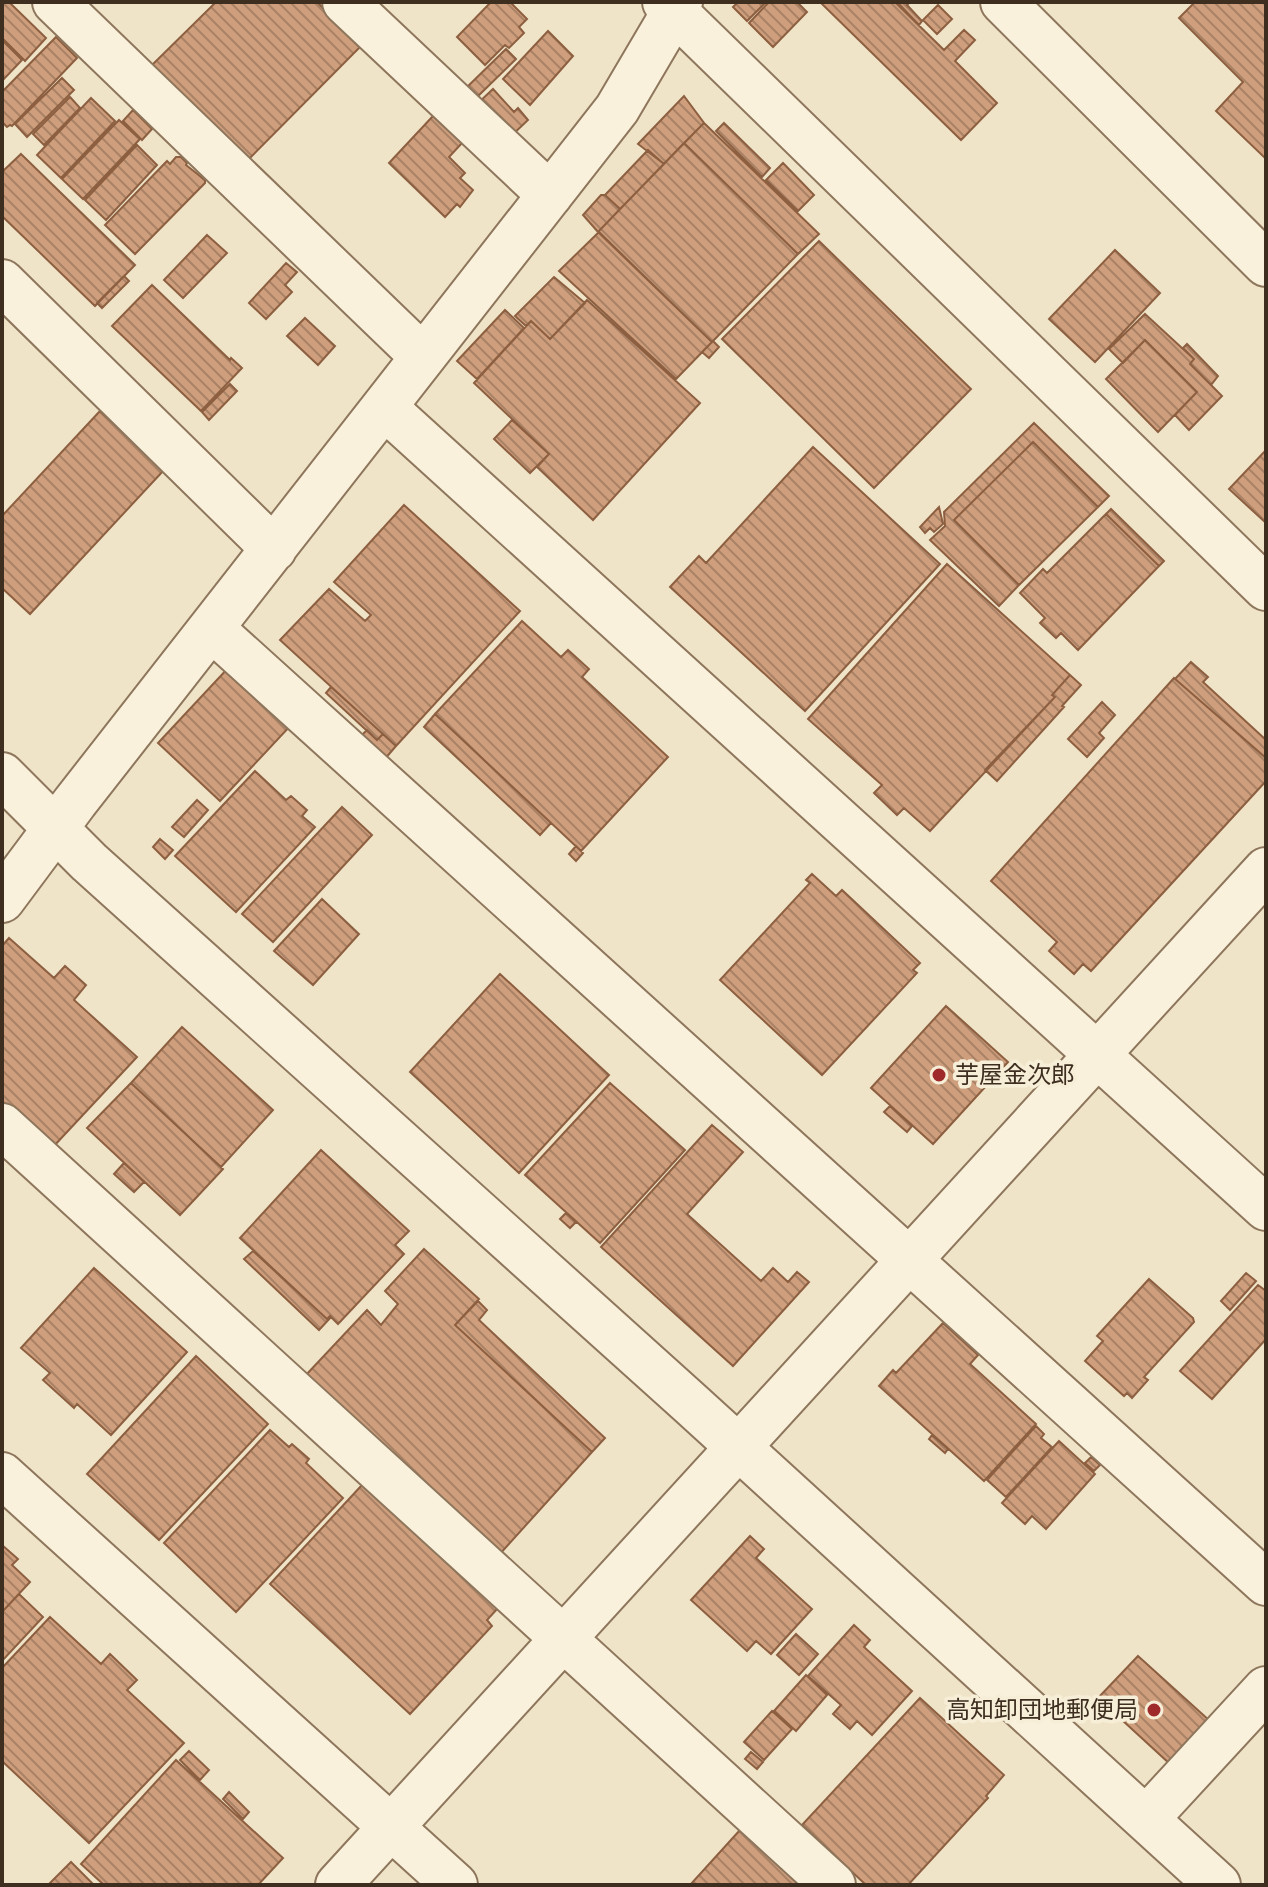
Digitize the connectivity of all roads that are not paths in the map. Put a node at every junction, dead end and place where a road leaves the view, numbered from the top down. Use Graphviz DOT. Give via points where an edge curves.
graph roads {
  1 [pos="55,2"];
  2 [pos="345,2"];
  3 [pos="1003,2"];
  4 [pos="673,5"];
  5 [pos="550,195"];
  6 [pos="1266,264"];
  7 [pos="2,282"];
  8 [pos="423,357"];
  9 [pos="384,407"];
  10 [pos="274,549"];
  11 [pos="1266,588"];
  12 [pos="212,629"];
  13 [pos="2,775"];
  14 [pos="57,828"];
  15 [pos="1266,870"];
  16 [pos="2,900"];
  17 [pos="1097,1054"];
  18 [pos="2,1126"];
  19 [pos="1266,1208"];
  20 [pos="909,1260"];
  21 [pos="738,1447"];
  22 [pos="2,1475"];
  23 [pos="1266,1583"];
  24 [pos="563,1639"];
  25 [pos="1266,1689"];
  26 [pos="1146,1819"];
  27 [pos="390,1827"];
  28 [pos="338,1885"];
  29 [pos="455,1885"];
  30 [pos="833,1885"];
  31 [pos="1218,1885"];
  1 -- 8 [label="street"];
  2 -- 5 [label="street"];
  3 -- 6 [label="street"];
  4 -- 5 [label="street" via="617,109"];
  4 -- 11 [label="street"];
  5 -- 8 [label="street"];
  7 -- 10 [label="street"];
  8 -- 9 [label="street"];
  9 -- 10 [label="street"];
  9 -- 17 [label="street"];
  10 -- 12 [label="street"];
  12 -- 14 [label="street"];
  12 -- 20 [label="street"];
  13 -- 14 [label="street"];
  14 -- 16 [label="street"];
  14 -- 21 [label="street"];
  15 -- 17 [label="street"];
  17 -- 19 [label="street"];
  17 -- 20 [label="street"];
  18 -- 24 [label="street"];
  20 -- 21 [label="street"];
  20 -- 23 [label="street"];
  21 -- 24 [label="street"];
  21 -- 26 [label="street"];
  22 -- 27 [label="street"];
  24 -- 27 [label="street"];
  24 -- 30 [label="street"];
  25 -- 26 [label="street"];
  26 -- 31 [label="street"];
  27 -- 28 [label="street"];
  27 -- 29 [label="street"];
}
